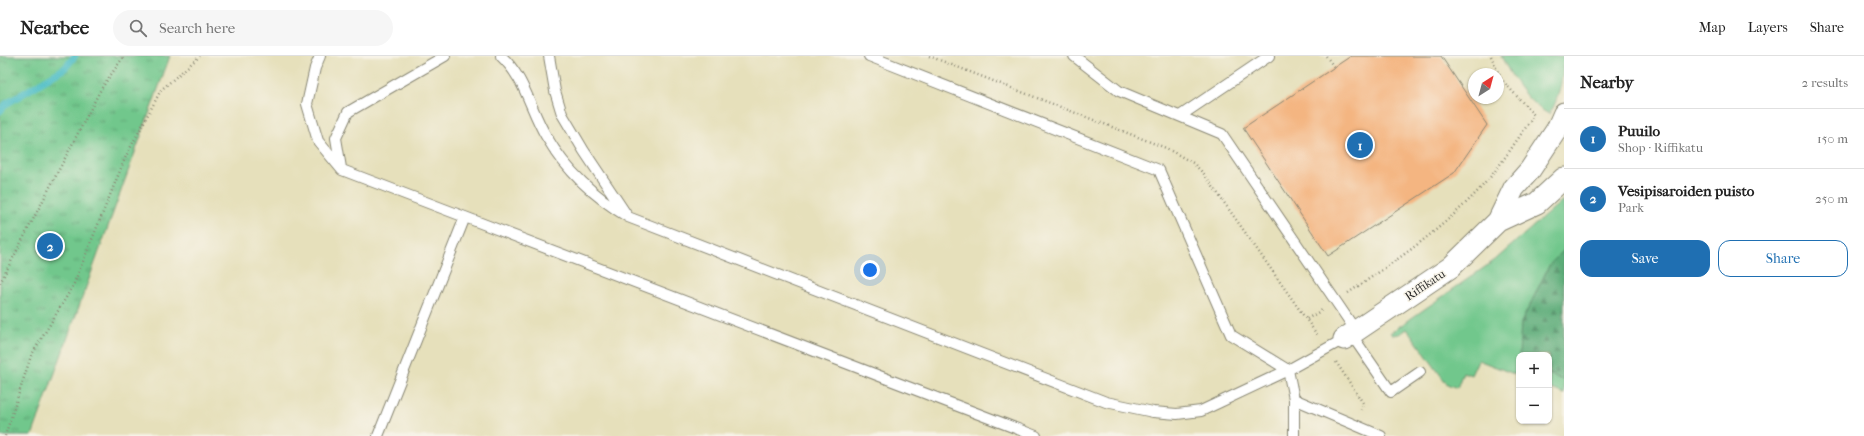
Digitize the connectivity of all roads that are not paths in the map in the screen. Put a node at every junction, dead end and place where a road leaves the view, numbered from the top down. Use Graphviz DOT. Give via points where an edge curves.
graph roads {
  1 [pos="320,56"];
  2 [pos="445,56"];
  3 [pos="501,56"];
  4 [pos="550,56"];
  5 [pos="869,56"];
  6 [pos="1074,56"];
  7 [pos="1269,56"];
  8 [pos="1180,116"];
  9 [pos="1561,121"];
  10 [pos="342,170"];
  11 [pos="1564,178"];
  12 [pos="628,217"];
  13 [pos="465,218"];
  14 [pos="1498,221"];
  15 [pos="1350,335"];
  16 [pos="1288,370"];
  17 [pos="1420,372"];
  18 [pos="1294,399"];
  19 [pos="378,436"];
  20 [pos="1036,436"];
  21 [pos="1294,436"];
  22 [pos="1381,436"];
  1 -- 10 [label="lane" via="307,104 318,141"];
  2 -- 10 [label="lane" via="348,112 336,138"];
  3 -- 12 [label="lane" via="521,82 546,136 565,162 586,188"];
  4 -- 12 [label="lane" via="555,91 562,114"];
  5 -- 16 [label="lane" via="1159,170 1231,334"];
  6 -- 8 [label="lane" via="1119,91"];
  7 -- 8 [label="lane"];
  8 -- 15 [label="lane" via="1222,134 1336,301"];
  9 -- 14 [label="street, Riffikatu" via="1530,170 1514,188"];
  10 -- 13 [label="lane"];
  11 -- 14 [label="street, Riffikatu" via="1537,203"];
  12 -- 16 [label="lane" via="1106,402 1129,408 1177,414 1201,411"];
  13 -- 19 [label="lane"];
  13 -- 20 [label="lane"];
  14 -- 15 [label="street, Riffikatu" via="1451,267"];
  15 -- 16 [label="lane"];
  15 -- 17 [label="lane" via="1391,392"];
  16 -- 18 [label="lane"];
  18 -- 21 [label="lane"];
  18 -- 22 [label="lane"];
}
